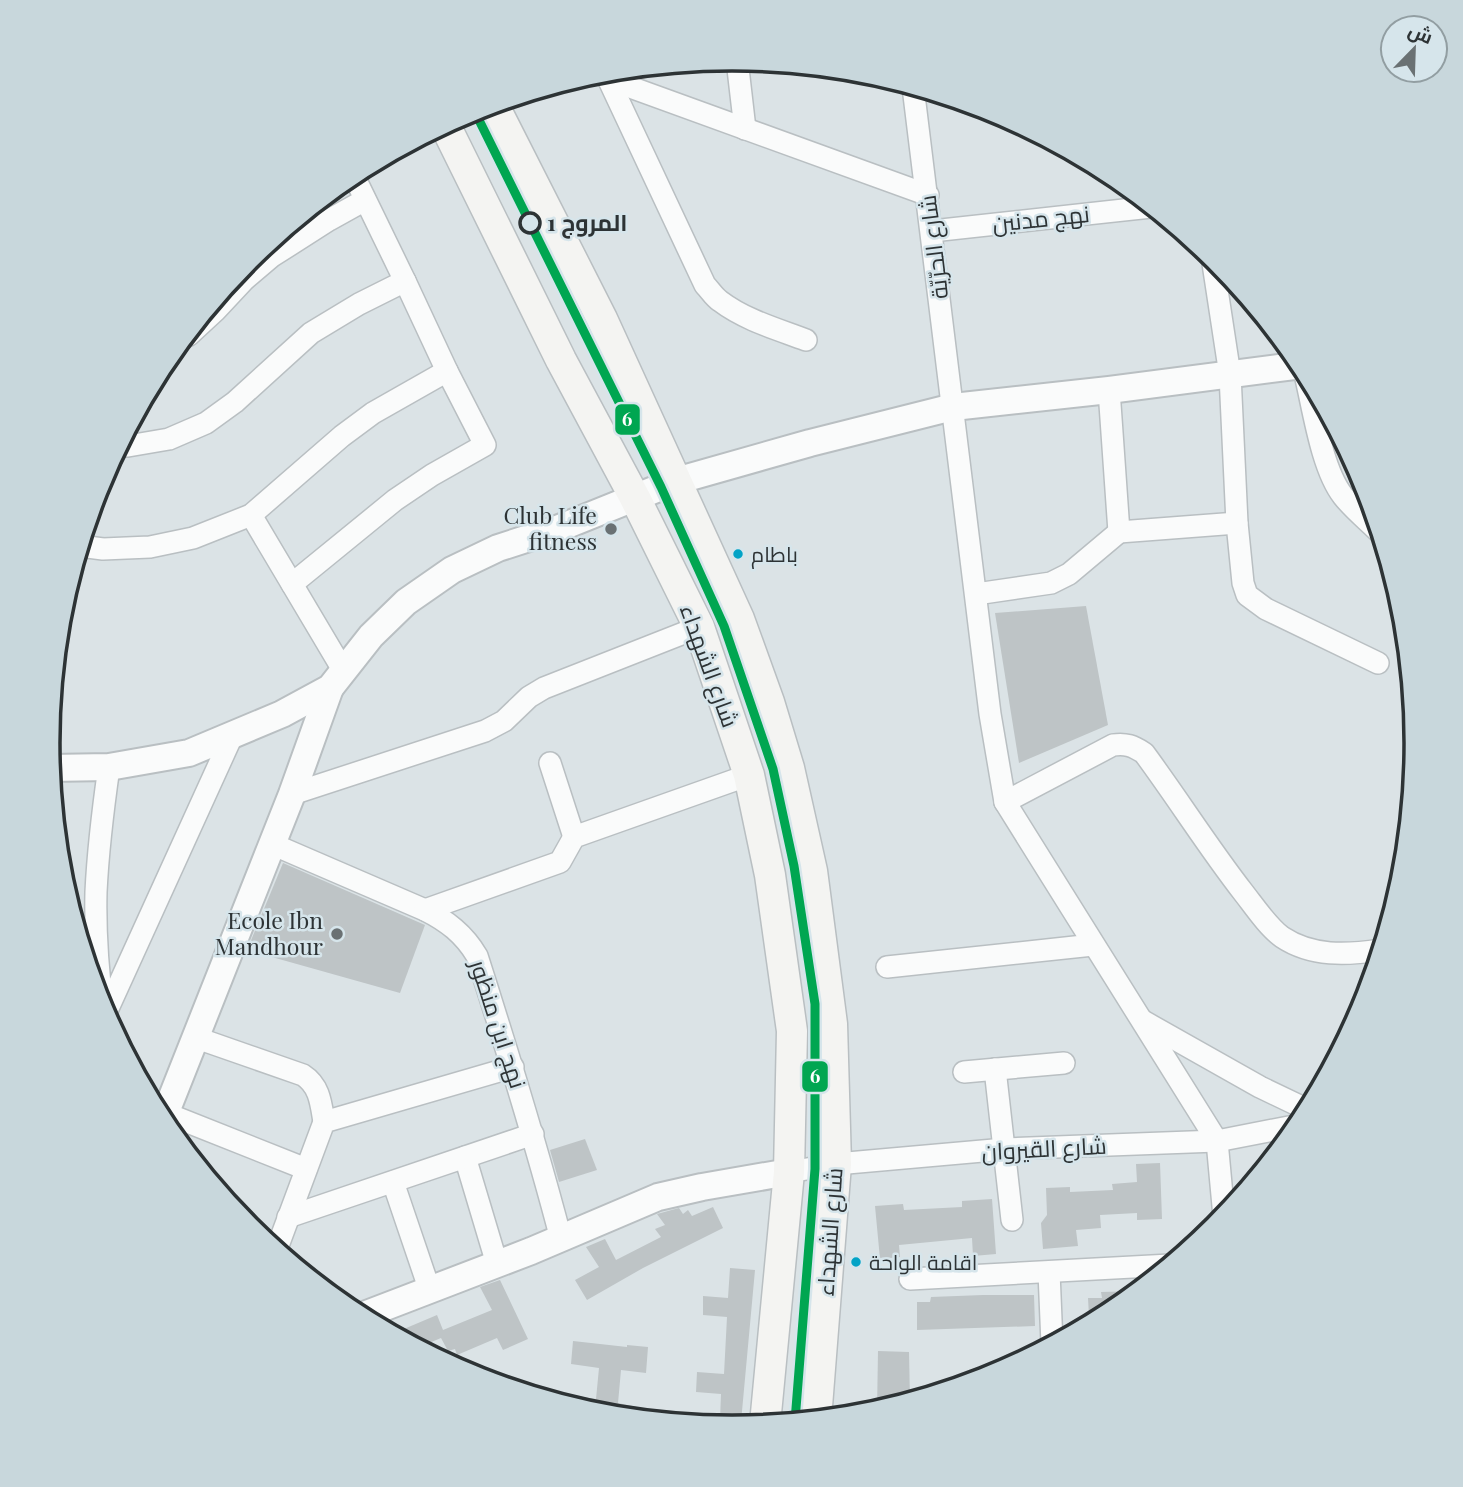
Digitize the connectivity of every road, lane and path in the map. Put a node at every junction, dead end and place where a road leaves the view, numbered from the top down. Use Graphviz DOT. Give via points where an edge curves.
graph roads {
  1 [pos="738,71"];
  2 [pos="621,81"];
  3 [pos="610,82"];
  4 [pos="914,97"];
  5 [pos="498,114"];
  6 [pos="745,129"];
  7 [pos="449,134"];
  8 [pos="358,185"];
  9 [pos="928,195"];
  10 [pos="365,200"];
  11 [pos="1139,208"];
  12 [pos="932,231"];
  13 [pos="248,277"];
  14 [pos="1215,277"];
  15 [pos="405,281"];
  16 [pos="806,340"];
  17 [pos="1288,367"];
  18 [pos="447,371"];
  19 [pos="1230,375"];
  20 [pos="1109,390"];
  21 [pos="953,407"];
  22 [pos="1312,407"];
  23 [pos="129,446"];
  24 [pos="676,481"];
  25 [pos="635,498"];
  26 [pos="251,515"];
  27 [pos="1364,517"];
  28 [pos="1237,523"];
  29 [pos="1119,532"];
  30 [pos="89,547"];
  31 [pos="292,584"];
  32 [pos="976,594"];
  33 [pos="699,627"];
  34 [pos="1378,663"];
  35 [pos="336,679"];
  36 [pos="232,736"];
  37 [pos="550,763"];
  38 [pos="109,767"];
  39 [pos="61,768"];
  40 [pos="749,775"];
  41 [pos="292,794"];
  42 [pos="1005,802"];
  43 [pos="574,837"];
  44 [pos="272,844"];
  45 [pos="425,910"];
  46 [pos="1093,945"];
  47 [pos="1371,951"];
  48 [pos="887,967"];
  49 [pos="98,968"];
  50 [pos="110,999"];
  51 [pos="1141,1020"];
  52 [pos="194,1037"];
  53 [pos="1064,1063"];
  54 [pos="513,1067"];
  55 [pos="995,1069"];
  56 [pos="964,1072"];
  57 [pos="1297,1105"];
  58 [pos="167,1107"];
  59 [pos="324,1122"];
  60 [pos="177,1123"];
  61 [pos="1282,1128"];
  62 [pos="533,1134"];
  63 [pos="1217,1141"];
  64 [pos="1004,1149"];
  65 [pos="465,1157"];
  66 [pos="836,1164"];
  67 [pos="306,1169"];
  68 [pos="789,1172"];
  69 [pos="393,1182"];
  70 [pos="1223,1202"];
  71 [pos="288,1217"];
  72 [pos="1012,1220"];
  73 [pos="561,1239"];
  74 [pos="279,1240"];
  75 [pos="497,1264"];
  76 [pos="1154,1266"];
  77 [pos="1049,1272"];
  78 [pos="910,1279"];
  79 [pos="430,1291"];
  80 [pos="374,1312"];
  81 [pos="1052,1334"];
  82 [pos="817,1410"];
  83 [pos="766,1414"];
  1 -- 6 [label="street"];
  2 -- 6 [label="street"];
  3 -- 16 [label="street" via="705,285 734,310"];
  4 -- 9 [label="street, شارع الحرّيّة"];
  5 -- 24 [label="main road, شارع الشهداء" via="602,319"];
  6 -- 9 [label="street"];
  7 -- 25 [label="main road, شارع الشهداء"];
  8 -- 10 [label="street"];
  9 -- 12 [label="street, شارع الحرّيّة"];
  10 -- 13 [label="street" via="271,257"];
  10 -- 15 [label="street"];
  11 -- 12 [label="street, نهج مدنين"];
  12 -- 21 [label="street, شارع الحرّيّة"];
  14 -- 19 [label="street"];
  15 -- 18 [label="street"];
  15 -- 23 [label="street" via="312,333 206,424 169,439"];
  17 -- 19 [label="street"];
  18 -- 26 [label="street" via="363,421"];
  18 -- 31 [label="street" via="485,445 395,500"];
  19 -- 20 [label="street"];
  19 -- 28 [label="street"];
  20 -- 21 [label="street"];
  20 -- 29 [label="street"];
  21 -- 24 [label="street"];
  21 -- 32 [label="street, شارع الحرّيّة"];
  22 -- 27 [label="street" via="1333,480"];
  24 -- 25 [label="street"];
  24 -- 66 [label="main road, شارع الشهداء" via="739,619 789,768 812,871 832,1024"];
  25 -- 33 [label="main road, شارع الشهداء"];
  25 -- 35 [label="street" via="498,548 452,570 406,602"];
  26 -- 30 [label="street" via="193,538 150,547"];
  26 -- 31 [label="street"];
  28 -- 29 [label="street"];
  28 -- 34 [label="street" via="1247,595 1266,609"];
  29 -- 32 [label="street" via="1069,574 1051,583"];
  31 -- 35 [label="street"];
  32 -- 42 [label="street, شارع الحرّيّة"];
  33 -- 40 [label="main road, شارع الشهداء"];
  33 -- 41 [label="street" via="544,688 485,731"];
  35 -- 36 [label="street" via="282,714"];
  35 -- 41 [label="street"];
  36 -- 38 [label="street" via="189,753"];
  36 -- 50 [label="street"];
  37 -- 43 [label="street"];
  38 -- 39 [label="street"];
  38 -- 49 [label="street" via="96,893"];
  40 -- 43 [label="street"];
  40 -- 68 [label="main road, شارع الشهداء" via="770,875 792,1031"];
  41 -- 44 [label="street"];
  42 -- 46 [label="street"];
  42 -- 47 [label="street" via="1113,745 1134,746 1144,752 1222,864 1282,936 1334,955"];
  43 -- 45 [label="street" via="559,862"];
  44 -- 45 [label="street, نهج ابن منظور"];
  44 -- 52 [label="street"];
  45 -- 54 [label="street, نهج ابن منظور" via="457,930 477,956"];
  46 -- 48 [label="street"];
  46 -- 51 [label="street"];
  51 -- 57 [label="street"];
  51 -- 63 [label="street"];
  52 -- 58 [label="street"];
  52 -- 59 [label="street" via="303,1075 318,1091"];
  53 -- 55 [label="street"];
  54 -- 59 [label="street"];
  54 -- 62 [label="street, نهج ابن منظور"];
  55 -- 56 [label="street"];
  55 -- 64 [label="street"];
  59 -- 67 [label="street"];
  60 -- 67 [label="street"];
  61 -- 63 [label="street, شارع القيروان"];
  62 -- 65 [label="street"];
  62 -- 73 [label="street, نهج ابن منظور"];
  63 -- 64 [label="street, شارع القيروان"];
  63 -- 70 [label="street"];
  64 -- 66 [label="street, شارع القيروان"];
  64 -- 72 [label="street"];
  65 -- 69 [label="street"];
  65 -- 75 [label="street"];
  66 -- 68 [label="street, شارع القيروان"];
  66 -- 82 [label="main road, شارع الشهداء"];
  67 -- 71 [label="street"];
  68 -- 73 [label="street" via="659,1197"];
  68 -- 83 [label="main road, شارع الشهداء"];
  69 -- 71 [label="street"];
  69 -- 79 [label="street"];
  71 -- 74 [label="street"];
  73 -- 75 [label="street"];
  75 -- 79 [label="street"];
  76 -- 77 [label="street"];
  77 -- 78 [label="street"];
  77 -- 81 [label="street"];
  79 -- 80 [label="street"];
}
